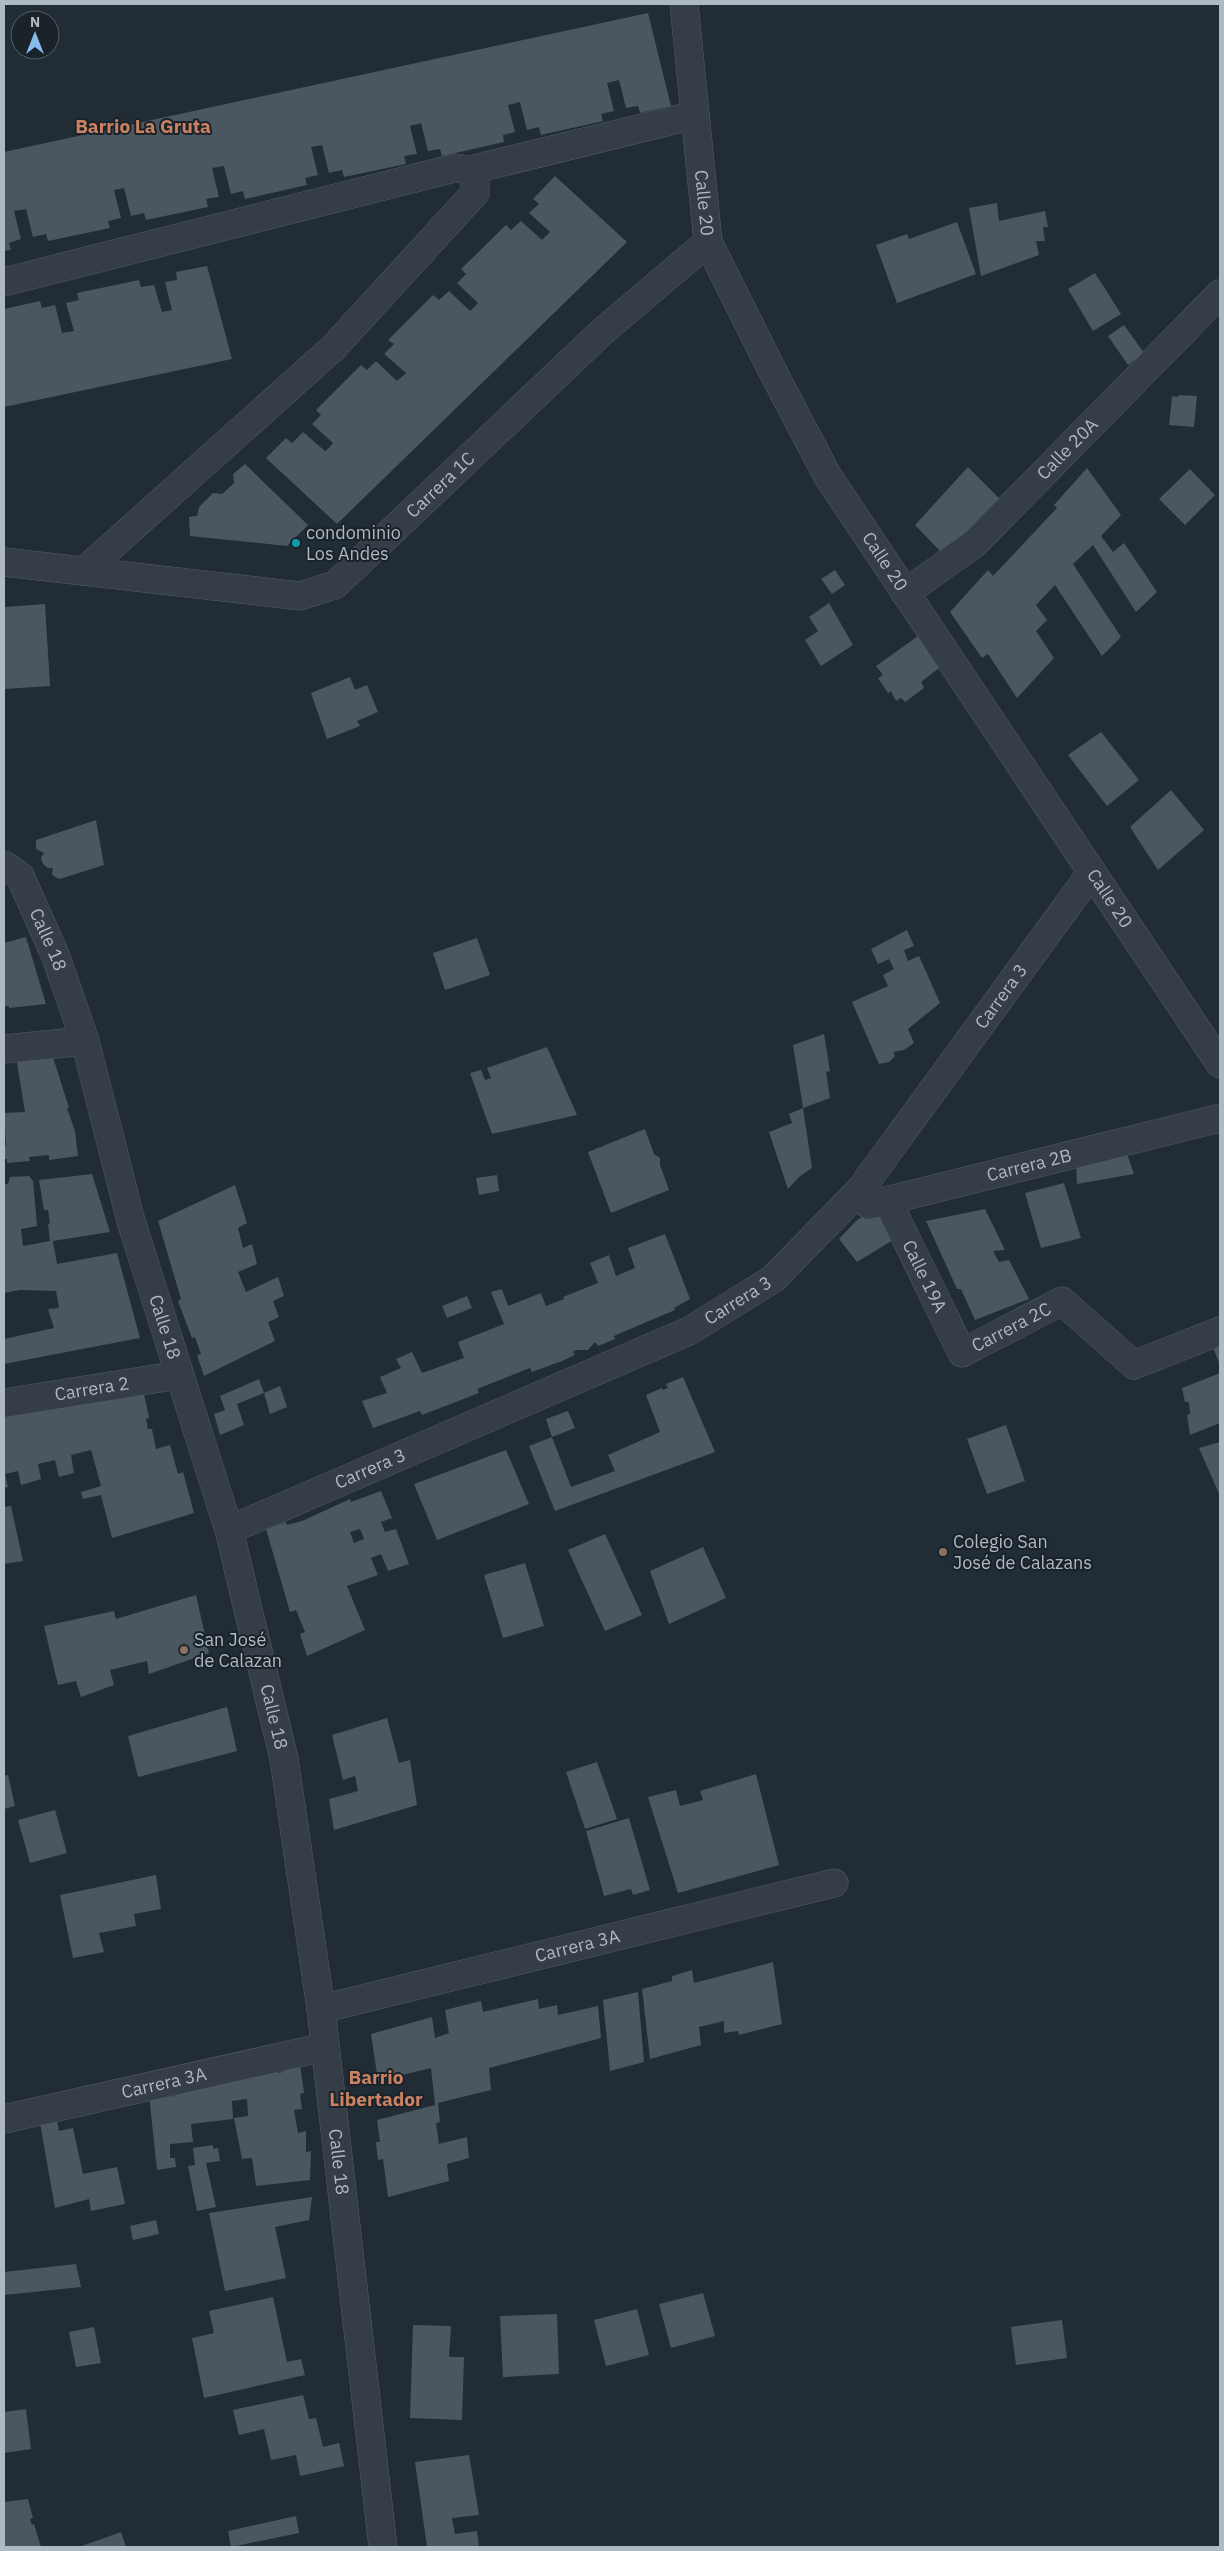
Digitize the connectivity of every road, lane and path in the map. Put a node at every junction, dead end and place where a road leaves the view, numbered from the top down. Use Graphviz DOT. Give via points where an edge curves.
graph roads {
  1 [pos="684,4"];
  2 [pos="695,115"];
  3 [pos="470,170"];
  4 [pos="708,242"];
  5 [pos="4,282"];
  6 [pos="1220,294"];
  7 [pos="4,562"];
  8 [pos="84,571"];
  9 [pos="905,593"];
  10 [pos="4,865"];
  11 [pos="1092,872"];
  12 [pos="85,1041"];
  13 [pos="4,1049"];
  14 [pos="1220,1064"];
  15 [pos="1220,1118"];
  16 [pos="887,1200"];
  17 [pos="839,1212"];
  18 [pos="1220,1331"];
  19 [pos="962,1353"];
  20 [pos="179,1375"];
  21 [pos="4,1404"];
  22 [pos="229,1530"];
  23 [pos="834,1883"];
  24 [pos="321,2009"];
  25 [pos="325,2046"];
  26 [pos="4,2119"];
  27 [pos="383,2547"];
  1 -- 2 [label="street, Calle 20"];
  2 -- 3 [label="street"];
  2 -- 4 [label="street, Calle 20"];
  3 -- 5 [label="street" via="455,168"];
  3 -- 8 [label="street" via="476,193 334,347"];
  4 -- 8 [label="street, Carrera 1C" via="603,331 336,586 300,596"];
  4 -- 9 [label="street, Calle 20" via="827,475"];
  6 -- 9 [label="street, Calle 20A" via="974,544"];
  7 -- 8 [label="street, Carrera 1C"];
  9 -- 11 [label="street, Calle 20"];
  10 -- 12 [label="street, Calle 18" via="20,876 56,957"];
  11 -- 14 [label="street, Calle 20"];
  11 -- 17 [label="street, Carrera 3" via="860,1190"];
  12 -- 13 [label="street"];
  12 -- 20 [label="street, Calle 18" via="131,1222"];
  15 -- 16 [label="street, Carrera 2B"];
  16 -- 17 [label="street, Carrera 2B"];
  16 -- 19 [label="street, Calle 19A"];
  17 -- 22 [label="street, Carrera 3" via="773,1279 689,1331"];
  18 -- 19 [label="street, Carrera 2C" via="1134,1365 1062,1301"];
  20 -- 21 [label="street, Carrera 2"];
  20 -- 22 [label="street, Calle 18"];
  22 -- 24 [label="street, Calle 18" via="284,1759"];
  23 -- 24 [label="street, Carrera 3A"];
  24 -- 25 [label="street, Calle 18"];
  25 -- 26 [label="street, Carrera 3A"];
  25 -- 27 [label="street, Calle 18"];
}
